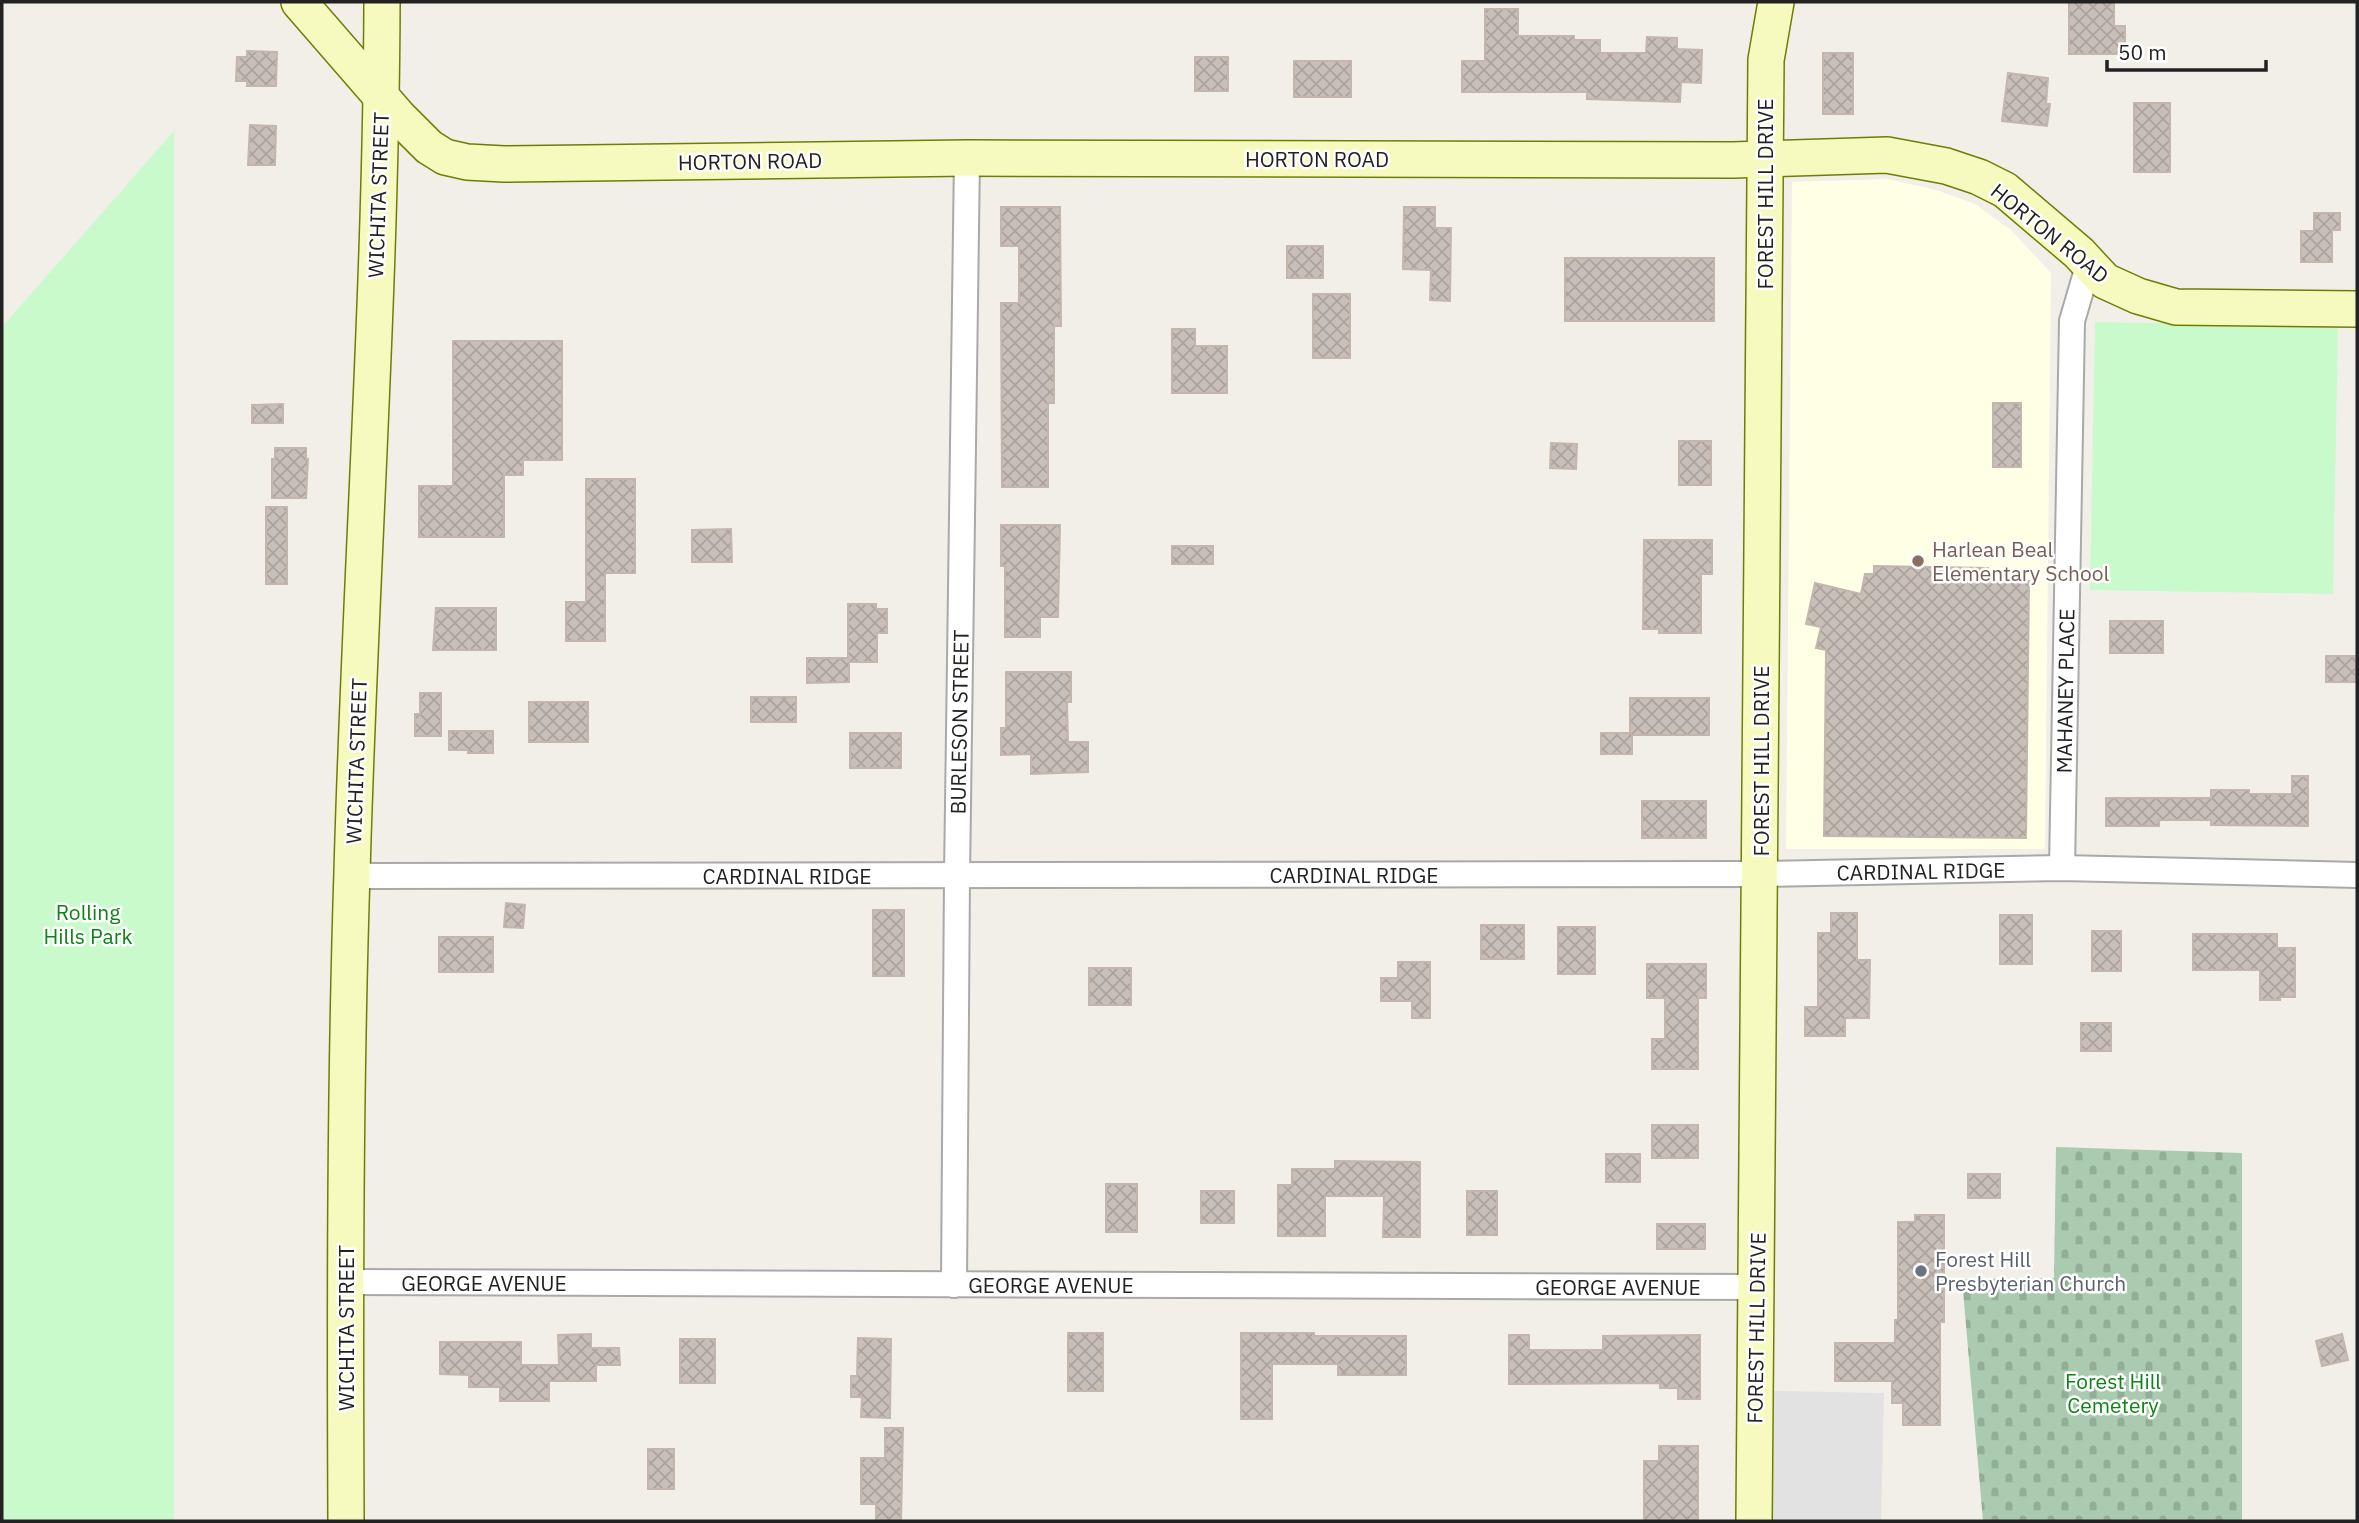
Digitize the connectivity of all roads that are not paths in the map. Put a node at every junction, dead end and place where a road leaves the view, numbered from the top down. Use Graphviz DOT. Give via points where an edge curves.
graph roads {
  1 [pos="299,2"];
  2 [pos="382,2"];
  3 [pos="1776,2"];
  4 [pos="381,96"];
  5 [pos="967,158"];
  6 [pos="1765,159"];
  7 [pos="2089,264"];
  8 [pos="2357,309"];
  9 [pos="2062,869"];
  10 [pos="352,874"];
  11 [pos="1760,874"];
  12 [pos="2357,875"];
  13 [pos="957,876"];
  14 [pos="345,1282"];
  15 [pos="954,1285"];
  16 [pos="1756,1287"];
  17 [pos="346,1521"];
  18 [pos="1754,1521"];
  1 -- 4 [label="street, HORTON ROAD"];
  2 -- 4 [label="street, WICHITA STREET"];
  3 -- 6 [label="street, FOREST HILL DRIVE" via="1766,60"];
  4 -- 5 [label="street, HORTON ROAD" via="429,146 445,157 467,162"];
  4 -- 10 [label="street, WICHITA STREET"];
  5 -- 6 [label="street, HORTON ROAD"];
  5 -- 13 [label="street, BURLESON STREET"];
  6 -- 7 [label="street, HORTON ROAD" via="1887,155 1946,166 2005,190"];
  6 -- 11 [label="street, FOREST HILL DRIVE"];
  7 -- 8 [label="street, HORTON ROAD" via="2105,281 2176,307"];
  7 -- 9 [label="street, MAHANEY PLACE" via="2072,321"];
  9 -- 11 [label="street, CARDINAL RIDGE"];
  9 -- 12 [label="street, CARDINAL RIDGE"];
  10 -- 13 [label="street, CARDINAL RIDGE"];
  10 -- 14 [label="street, WICHITA STREET"];
  11 -- 13 [label="street, CARDINAL RIDGE"];
  11 -- 16 [label="street, FOREST HILL DRIVE"];
  13 -- 15 [label="street, BURLESON STREET"];
  14 -- 15 [label="street, GEORGE AVENUE"];
  14 -- 17 [label="street, WICHITA STREET"];
  15 -- 16 [label="street, GEORGE AVENUE"];
  16 -- 18 [label="street, FOREST HILL DRIVE"];
}
